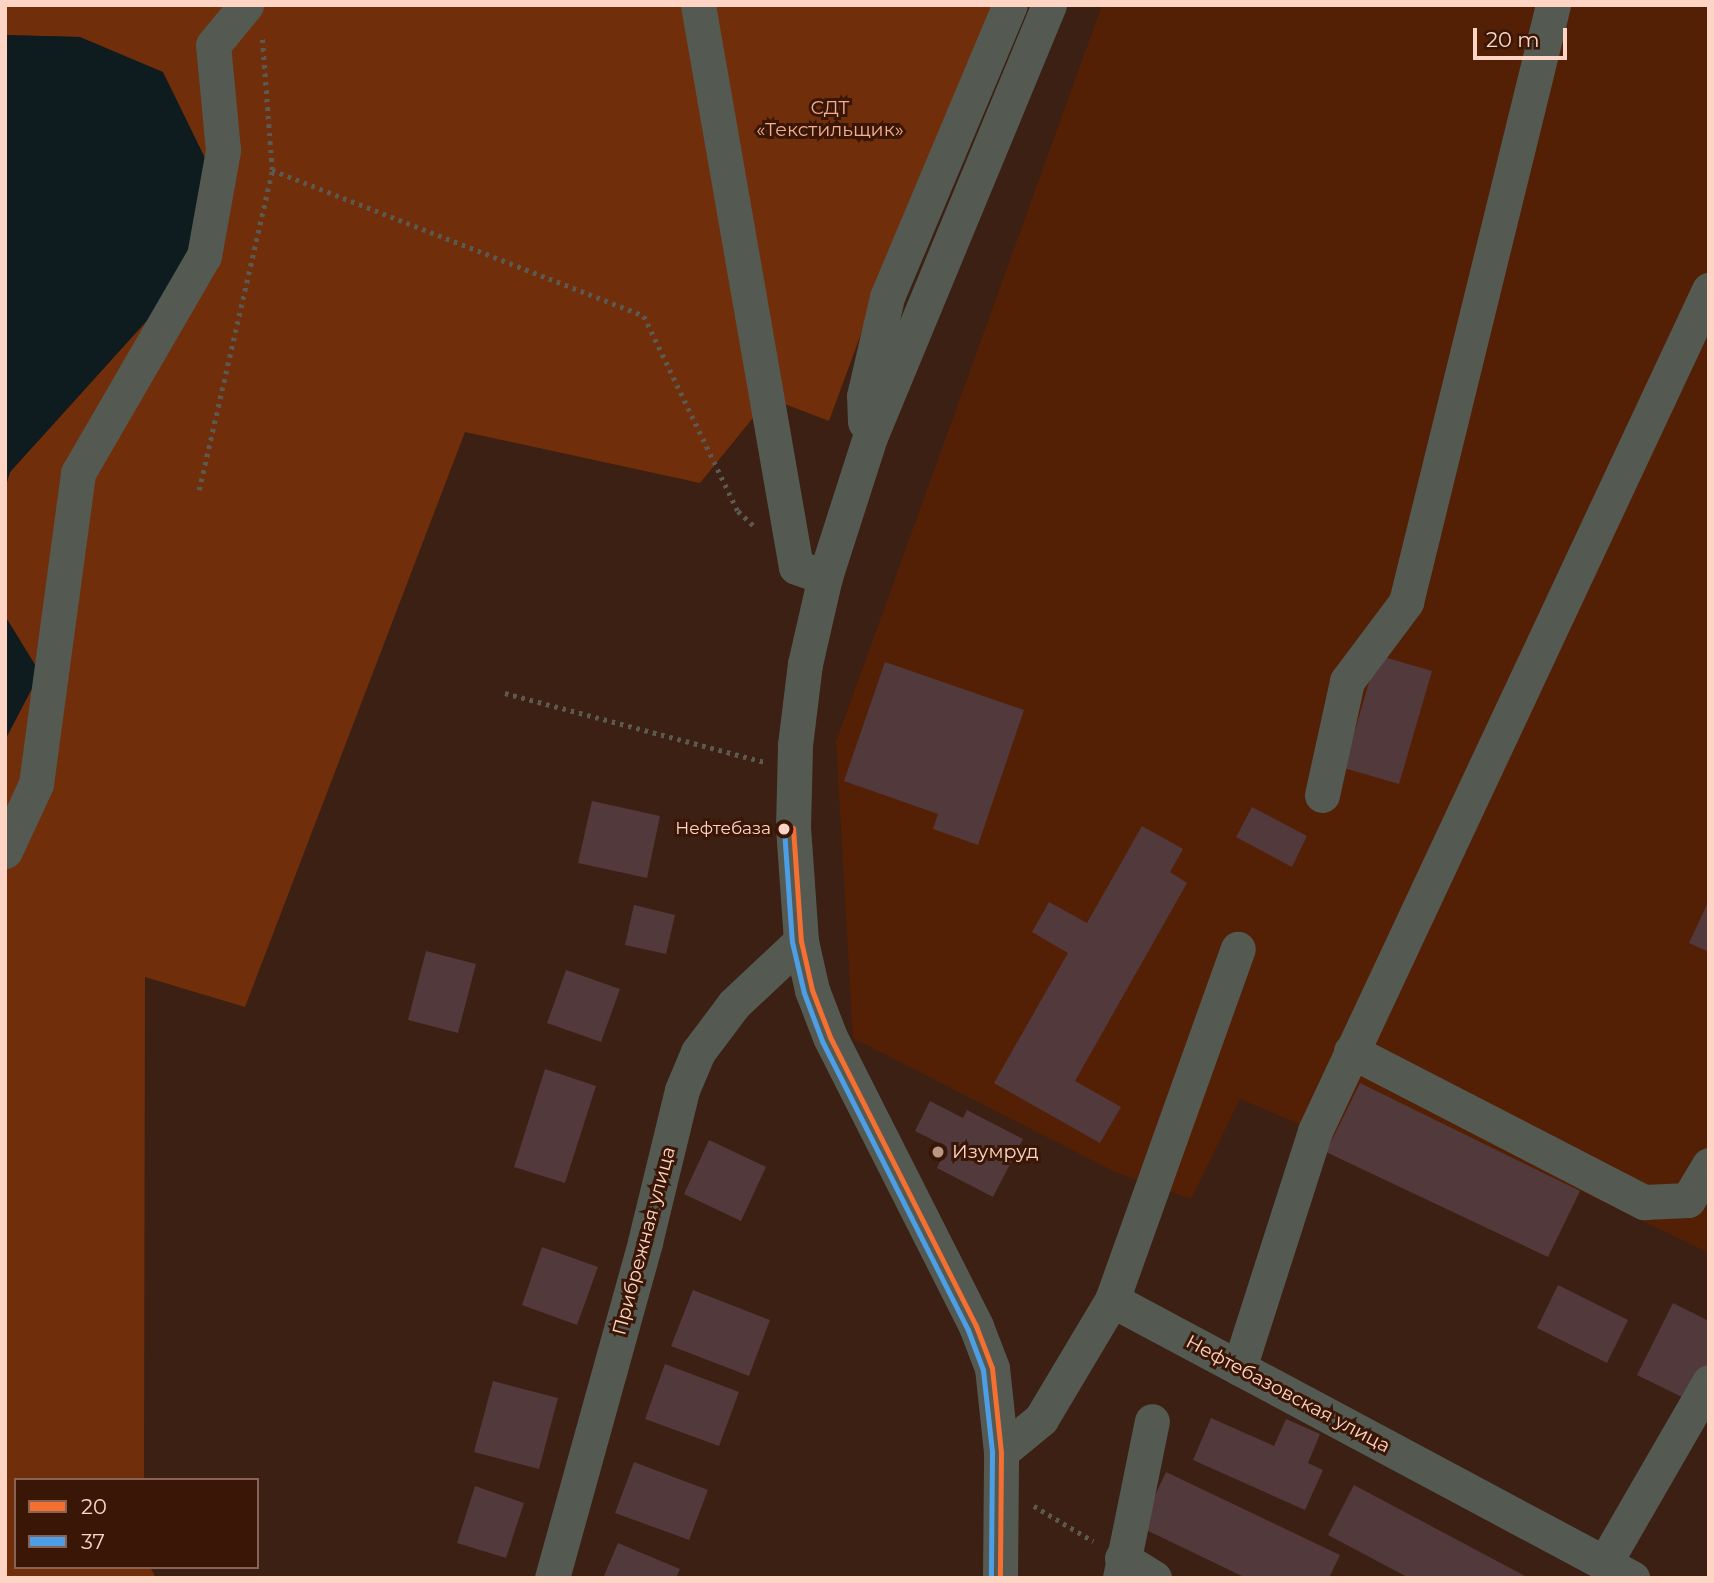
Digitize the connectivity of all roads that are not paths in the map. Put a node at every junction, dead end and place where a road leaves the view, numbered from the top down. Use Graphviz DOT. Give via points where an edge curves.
graph roads {
  1 [pos="698,5"];
  2 [pos="1010,5"];
  3 [pos="1049,5"];
  4 [pos="1553,5"];
  5 [pos="253,19"];
  6 [pos="1709,290"];
  7 [pos="870,437"];
  8 [pos="825,577"];
  9 [pos="1322,794"];
  10 [pos="5,851"];
  11 [pos="801,941"];
  12 [pos="1238,949"];
  13 [pos="1351,1051"];
  14 [pos="1709,1165"];
  15 [pos="1112,1300"];
  16 [pos="1239,1368"];
  17 [pos="1709,1382"];
  18 [pos="1152,1421"];
  19 [pos="1001,1469"];
  20 [pos="1121,1568"];
  21 [pos="1618,1571"];
  22 [pos="552,1578"];
  23 [pos="1000,1578"];
  24 [pos="1154,1578"];
  1 -- 8 [label="street" via="796,567"];
  2 -- 7 [label="street" via="887,297 864,396"];
  3 -- 7 [label="street"];
  4 -- 9 [label="street" via="1406,601 1347,681"];
  5 -- 10 [label="street" via="213,45 223,150 204,256 78,473 36,784"];
  6 -- 13 [label="street"];
  7 -- 8 [label="street"];
  8 -- 11 [label="street" via="806,664 795,770 793,828"];
  11 -- 19 [label="street" via="830,1037 984,1347 999,1405"];
  11 -- 22 [label="street, Прибрежная улица" via="734,1004 698,1052 682,1090"];
  12 -- 15 [label="street"];
  13 -- 14 [label="street" via="1644,1202 1688,1200"];
  13 -- 16 [label="street" via="1315,1131"];
  15 -- 16 [label="street, Нефтебазовская улица"];
  15 -- 19 [label="street" via="1041,1419"];
  16 -- 21 [label="street, Нефтебазовская улица"];
  17 -- 21 [label="street"];
  18 -- 20 [label="street"];
  19 -- 23 [label="street"];
  20 -- 24 [label="street"];
}
